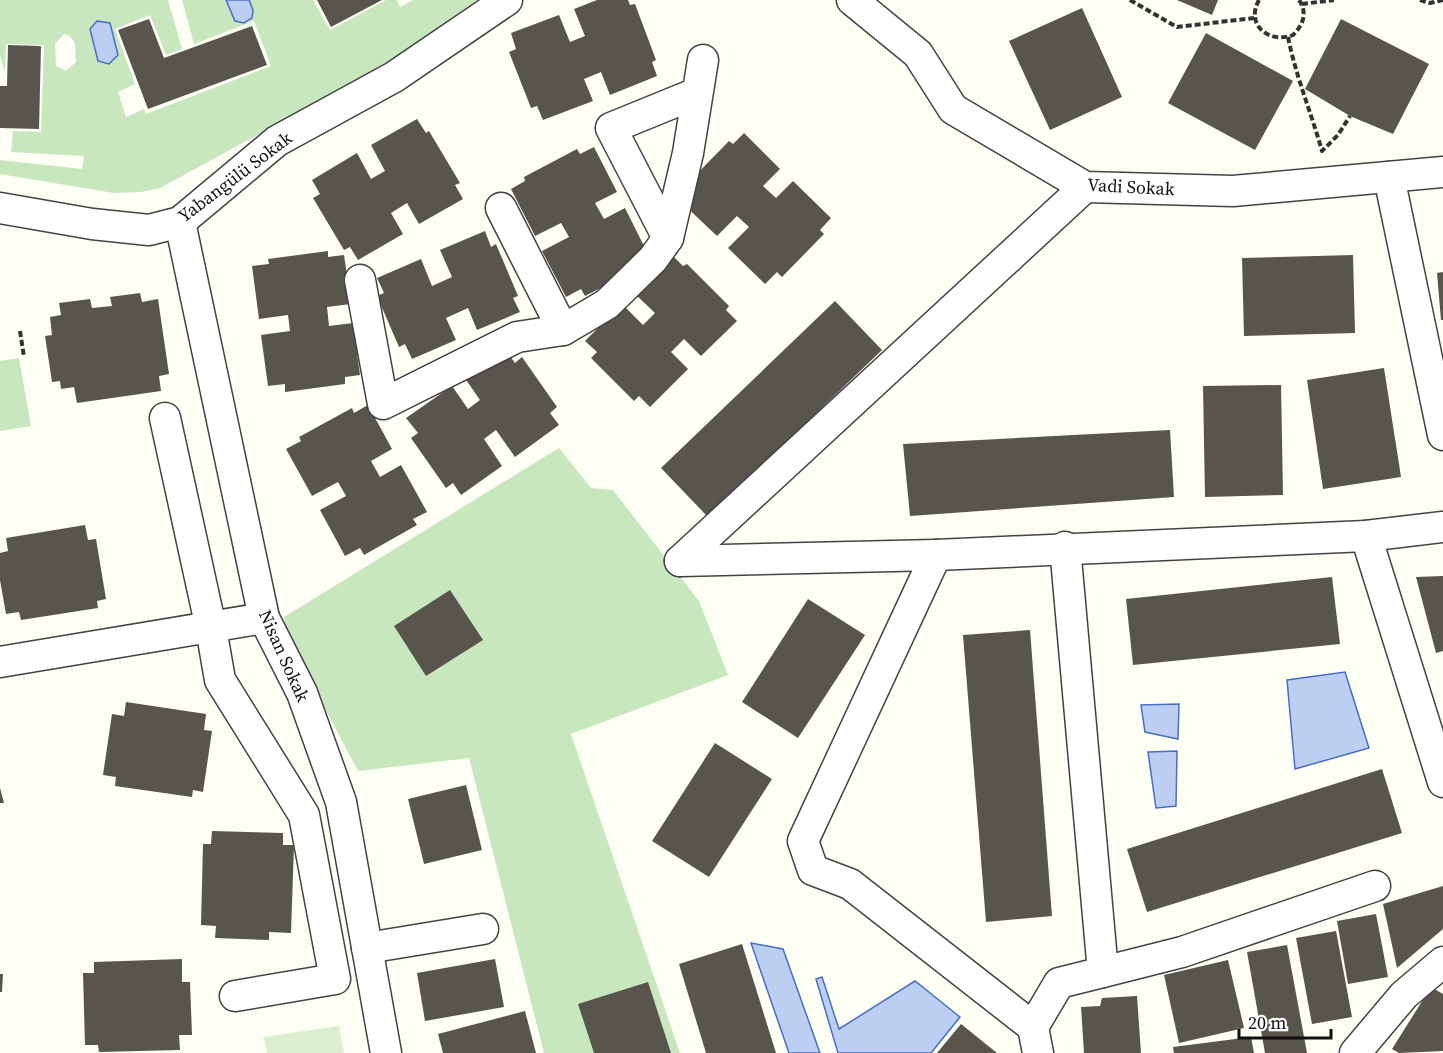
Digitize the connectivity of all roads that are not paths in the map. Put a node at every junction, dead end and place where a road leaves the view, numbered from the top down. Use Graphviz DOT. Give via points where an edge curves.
graph roads {
  1 [pos="507,0"];
  2 [pos="852,0"];
  3 [pos="703,60"];
  4 [pos="697,93"];
  5 [pos="1443,172"];
  6 [pos="1389,177"];
  7 [pos="1085,187"];
  8 [pos="0,208"];
  9 [pos="501,208"];
  10 [pos="180,222"];
  11 [pos="668,238"];
  12 [pos="360,280"];
  13 [pos="563,330"];
  14 [pos="165,418"];
  15 [pos="1443,435"];
  16 [pos="1443,527"];
  17 [pos="1366,536"];
  18 [pos="1065,547"];
  19 [pos="936,555"];
  20 [pos="264,618"];
  21 [pos="211,628"];
  22 [pos="0,662"];
  23 [pos="1443,782"];
  24 [pos="1375,886"];
  25 [pos="483,929"];
  26 [pos="368,948"];
  27 [pos="1443,962"];
  28 [pos="1103,972"];
  29 [pos="235,996"];
  30 [pos="1035,1040"];
  31 [pos="1357,1052"];
  32 [pos="386,1053"];
  1 -- 10 [label="street, Yabangülü Sokak" via="394,77 277,141"];
  2 -- 7 [label="street, Vadi Sokak" via="918,54 953,109"];
  3 -- 4 [label="street"];
  4 -- 11 [label="street"];
  4 -- 11 [label="street" via="611,128"];
  5 -- 6 [label="street, Vadi Sokak"];
  6 -- 7 [label="street, Vadi Sokak" via="1233,191"];
  6 -- 15 [label="street"];
  7 -- 19 [label="street" via="680,561"];
  8 -- 10 [label="street, Yabangülü Sokak" via="149,230"];
  9 -- 13 [label="street"];
  10 -- 20 [label="street, Nisan Sokak"];
  11 -- 13 [label="street" via="653,259 607,304"];
  12 -- 13 [label="street" via="383,404 517,337"];
  14 -- 21 [label="street"];
  16 -- 17 [label="street"];
  17 -- 18 [label="street"];
  17 -- 23 [label="street"];
  18 -- 19 [label="street"];
  18 -- 28 [label="street"];
  19 -- 30 [label="street" via="803,841 813,870 850,884"];
  20 -- 21 [label="street"];
  20 -- 26 [label="street, Nisan Sokak" via="302,693 341,802"];
  21 -- 22 [label="street"];
  21 -- 29 [label="street" via="220,680 304,815 335,979"];
  24 -- 28 [label="street" via="1182,952"];
  25 -- 26 [label="street"];
  26 -- 32 [label="street, Nisan Sokak"];
  27 -- 31 [label="street" via="1404,995"];
  28 -- 30 [label="street" via="1059,983"];
}
